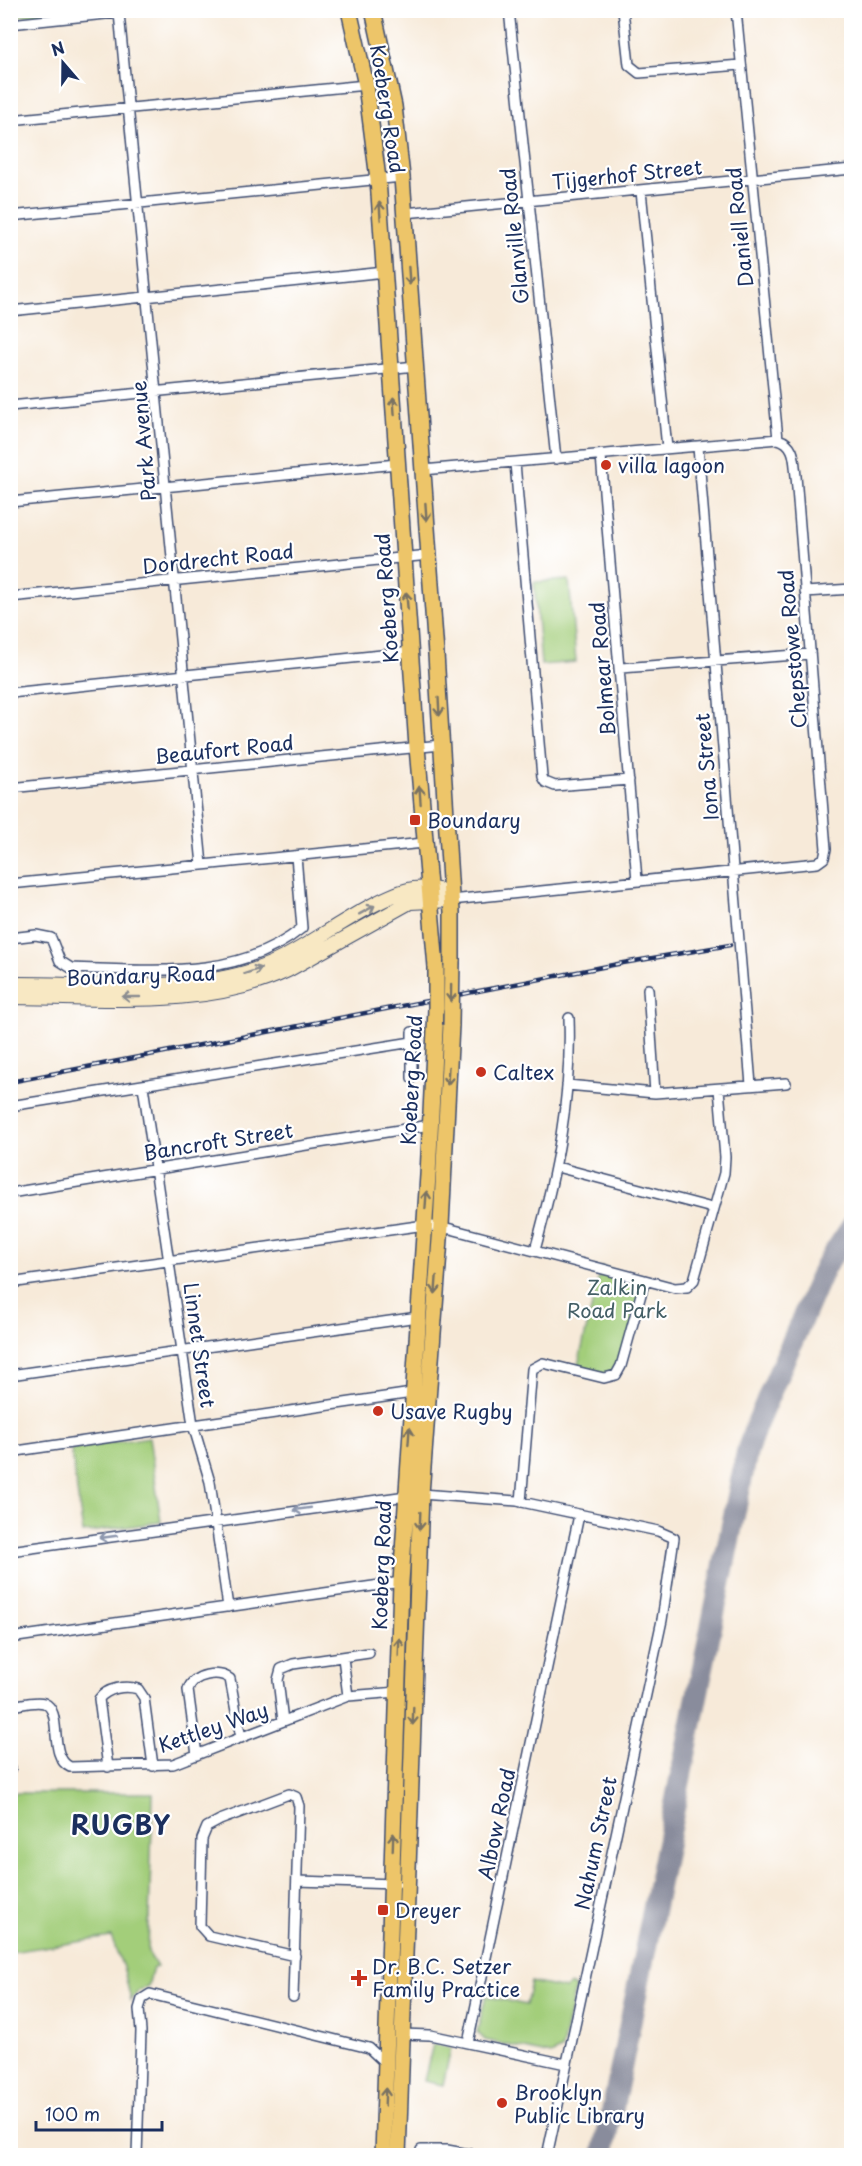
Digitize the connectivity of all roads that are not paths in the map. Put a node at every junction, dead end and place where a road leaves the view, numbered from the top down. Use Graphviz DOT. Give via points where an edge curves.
graph roads {
  1 [pos="144,10"];
  2 [pos="349,10"];
  3 [pos="373,10"];
  4 [pos="509,10"];
  5 [pos="623,10"];
  6 [pos="736,10"];
  7 [pos="850,10"];
  8 [pos="119,13"];
  9 [pos="10,24"];
  10 [pos="852,30"];
  11 [pos="741,65"];
  12 [pos="366,85"];
  13 [pos="129,108"];
  14 [pos="10,120"];
  15 [pos="852,169"];
  16 [pos="402,177"];
  17 [pos="378,179"];
  18 [pos="753,179"];
  19 [pos="641,190"];
  20 [pos="529,201"];
  21 [pos="138,203"];
  22 [pos="405,213"];
  23 [pos="10,216"];
  24 [pos="385,272"];
  25 [pos="147,296"];
  26 [pos="10,311"];
  27 [pos="416,366"];
  28 [pos="391,368"];
  29 [pos="156,392"];
  30 [pos="10,406"];
  31 [pos="778,439"];
  32 [pos="698,447"];
  33 [pos="667,448"];
  34 [pos="602,456"];
  35 [pos="556,459"];
  36 [pos="515,463"];
  37 [pos="397,464"];
  38 [pos="423,470"];
  39 [pos="165,488"];
  40 [pos="10,502"];
  41 [pos="429,555"];
  42 [pos="403,558"];
  43 [pos="174,581"];
  44 [pos="852,589"];
  45 [pos="805,592"];
  46 [pos="10,597"];
  47 [pos="411,652"];
  48 [pos="810,654"];
  49 [pos="716,660"];
  50 [pos="621,668"];
  51 [pos="184,676"];
  52 [pos="10,693"];
  53 [pos="441,745"];
  54 [pos="417,747"];
  55 [pos="193,770"];
  56 [pos="628,780"];
  57 [pos="10,788"];
  58 [pos="424,843"];
  59 [pos="296,856"];
  60 [pos="202,865"];
  61 [pos="732,872"];
  62 [pos="637,880"];
  63 [pos="10,884"];
  64 [pos="430,894"];
  65 [pos="454,897"];
  66 [pos="10,938"];
  67 [pos="10,984"];
  68 [pos="648,989"];
  69 [pos="10,997"];
  70 [pos="569,1018"];
  71 [pos="412,1078"];
  72 [pos="786,1083"];
  73 [pos="567,1085"];
  74 [pos="750,1085"];
  75 [pos="143,1086"];
  76 [pos="719,1089"];
  77 [pos="655,1093"];
  78 [pos="10,1106"];
  79 [pos="430,1125"];
  80 [pos="557,1167"];
  81 [pos="155,1169"];
  82 [pos="10,1192"];
  83 [pos="712,1208"];
  84 [pos="425,1225"];
  85 [pos="441,1226"];
  86 [pos="535,1250"];
  87 [pos="170,1260"];
  88 [pos="645,1280"];
  89 [pos="10,1283"];
  90 [pos="418,1317"];
  91 [pos="182,1350"];
  92 [pos="531,1355"];
  93 [pos="537,1364"];
  94 [pos="10,1376"];
  95 [pos="412,1393"];
  96 [pos="193,1425"];
  97 [pos="10,1452"];
  98 [pos="405,1494"];
  99 [pos="421,1494"];
  100 [pos="521,1502"];
  101 [pos="579,1515"];
  102 [pos="215,1521"];
  103 [pos="10,1551"];
  104 [pos="401,1582"];
  105 [pos="228,1607"];
  106 [pos="10,1638"];
  107 [pos="369,1653"];
  108 [pos="343,1658"];
  109 [pos="398,1692"];
  110 [pos="348,1696"];
  111 [pos="10,1706"];
  112 [pos="283,1721"];
  113 [pos="241,1738"];
  114 [pos="197,1755"];
  115 [pos="153,1766"];
  116 [pos="108,1767"];
  117 [pos="297,1881"];
  118 [pos="391,1884"];
  119 [pos="407,1884"];
  120 [pos="295,1956"];
  121 [pos="293,1997"];
  122 [pos="395,2034"];
  123 [pos="468,2043"];
  124 [pos="369,2048"];
  125 [pos="566,2064"];
  126 [pos="386,2065"];
  127 [pos="421,2150"];
  128 [pos="137,2156"];
  129 [pos="383,2156"];
  130 [pos="398,2156"];
  131 [pos="480,2156"];
  132 [pos="547,2156"];
  1 -- 8 [label="street"];
  2 -- 12 [label="main road, Koeberg Road"];
  3 -- 16 [label="main road, Koeberg Road" via="394,106"];
  4 -- 20 [label="street, Glanville Road"];
  5 -- 11 [label="street" via="629,65 639,73"];
  6 -- 11 [label="street, Daniell Road"];
  7 -- 10 [label="street"];
  8 -- 9 [label="street"];
  8 -- 13 [label="street, Park Avenue"];
  11 -- 18 [label="street, Daniell Road"];
  12 -- 13 [label="street"];
  12 -- 17 [label="main road, Koeberg Road"];
  13 -- 14 [label="street"];
  13 -- 21 [label="street, Park Avenue"];
  15 -- 18 [label="street, Tijgerhof Street"];
  16 -- 17 [label="street"];
  16 -- 22 [label="main road, Koeberg Road"];
  17 -- 21 [label="street"];
  24 -- 17 [label="main road, Koeberg Road, one-way"];
  18 -- 19 [label="street, Tijgerhof Street"];
  18 -- 31 [label="street, Daniell Road"];
  19 -- 20 [label="street, Tijgerhof Street"];
  19 -- 33 [label="street"];
  20 -- 22 [label="street, Tijgerhof Street"];
  20 -- 35 [label="street, Glanville Road"];
  21 -- 23 [label="street"];
  21 -- 25 [label="street, Park Avenue"];
  22 -- 27 [label="main road, Koeberg Road, one-way"];
  24 -- 25 [label="street"];
  24 -- 28 [label="main road, Koeberg Road"];
  25 -- 26 [label="street"];
  25 -- 29 [label="street, Park Avenue"];
  27 -- 28 [label="street"];
  27 -- 38 [label="main road, Koeberg Road"];
  28 -- 29 [label="street"];
  37 -- 28 [label="main road, Koeberg Road, one-way"];
  29 -- 30 [label="street"];
  29 -- 39 [label="street, Park Avenue"];
  31 -- 32 [label="street"];
  31 -- 45 [label="street, Chepstowe Road" via="785,441 793,452"];
  32 -- 33 [label="street"];
  32 -- 49 [label="street, Iona Street"];
  33 -- 34 [label="street"];
  34 -- 35 [label="street"];
  34 -- 50 [label="street, Bolmear Road"];
  35 -- 36 [label="street"];
  36 -- 38 [label="street"];
  36 -- 56 [label="street" via="542,777 555,786"];
  37 -- 39 [label="street"];
  37 -- 42 [label="main road, Koeberg Road"];
  38 -- 41 [label="main road, Koeberg Road, one-way"];
  39 -- 40 [label="street"];
  39 -- 43 [label="street, Park Avenue"];
  41 -- 42 [label="street, Dordrecht Road"];
  41 -- 53 [label="main road, Koeberg Road, one-way"];
  42 -- 43 [label="street, Dordrecht Road"];
  47 -- 42 [label="main road, Koeberg Road, one-way"];
  43 -- 46 [label="street, Dordrecht Road"];
  43 -- 51 [label="street, Park Avenue"];
  44 -- 45 [label="street"];
  45 -- 48 [label="street, Chepstowe Road"];
  47 -- 51 [label="street"];
  47 -- 54 [label="main road, Koeberg Road"];
  48 -- 49 [label="street"];
  48 -- 61 [label="street, Chepstowe Road" via="826,849 821,862"];
  49 -- 50 [label="street"];
  49 -- 61 [label="street, Iona Street"];
  50 -- 56 [label="street, Bolmear Road"];
  51 -- 52 [label="street"];
  51 -- 55 [label="street, Park Avenue"];
  53 -- 54 [label="street, Beaufort Road"];
  53 -- 65 [label="main road, Koeberg Road"];
  54 -- 55 [label="street, Beaufort Road"];
  58 -- 54 [label="main road, Koeberg Road, one-way"];
  55 -- 57 [label="street, Beaufort Road"];
  55 -- 60 [label="street, Park Avenue"];
  56 -- 62 [label="street, Bolmear Road"];
  58 -- 59 [label="street"];
  58 -- 64 [label="main road, Koeberg Road"];
  59 -- 60 [label="street"];
  59 -- 66 [label="street" via="302,928 268,950 230,963 186,969 71,968 60,961 51,938"];
  60 -- 63 [label="street"];
  61 -- 62 [label="street"];
  61 -- 74 [label="street, Iona Street"];
  62 -- 65 [label="street"];
  64 -- 65 [label="main road"];
  67 -- 64 [label="main road, Boundary Road, one-way" via="165,984 227,978 287,957 398,894"];
  64 -- 69 [label="main road, Boundary Road, one-way" via="288,970 228,992 190,997"];
  64 -- 79 [label="main road, Koeberg Road, bridge" via="436,967"];
  65 -- 85 [label="main road, Koeberg Road, one-way, bridge"];
  68 -- 77 [label="street"];
  70 -- 73 [label="street"];
  71 -- 75 [label="street" via="412,1037"];
  72 -- 74 [label="street"];
  73 -- 77 [label="street"];
  73 -- 80 [label="street"];
  74 -- 76 [label="street"];
  75 -- 78 [label="street"];
  75 -- 81 [label="street, Linnet Street"];
  76 -- 77 [label="street"];
  76 -- 83 [label="street" via="725,1157 721,1185"];
  79 -- 81 [label="street, Bancroft Street"];
  84 -- 79 [label="main road, Koeberg Road, one-way"];
  80 -- 83 [label="street"];
  80 -- 86 [label="street"];
  81 -- 82 [label="street, Bancroft Street"];
  81 -- 87 [label="street, Linnet Street"];
  83 -- 88 [label="street" via="694,1280 687,1287 675,1288"];
  84 -- 85 [label="street"];
  84 -- 87 [label="street"];
  84 -- 90 [label="main road, Koeberg Road"];
  85 -- 86 [label="street"];
  85 -- 99 [label="main road, Koeberg Road, one-way"];
  86 -- 88 [label="street"];
  87 -- 89 [label="street"];
  87 -- 91 [label="street, Linnet Street"];
  88 -- 93 [label="street" via="616,1375 604,1378"];
  90 -- 91 [label="street"];
  90 -- 95 [label="main road, Koeberg Road"];
  91 -- 94 [label="street"];
  91 -- 96 [label="street, Linnet Street"];
  92 -- 93 [label="street"];
  93 -- 100 [label="street" via="531,1371"];
  95 -- 96 [label="street"];
  98 -- 95 [label="main road, Koeberg Road, one-way"];
  96 -- 97 [label="street"];
  96 -- 102 [label="street, Linnet Street" via="210,1482"];
  98 -- 99 [label="street"];
  98 -- 102 [label="street, one-way"];
  98 -- 104 [label="main road, Koeberg Road"];
  99 -- 100 [label="street"];
  99 -- 119 [label="main road, Koeberg Road, one-way"];
  100 -- 101 [label="street"];
  101 -- 123 [label="street, Albow Road"];
  101 -- 125 [label="street, Nahum Street" via="658,1531 674,1538 675,1546"];
  102 -- 103 [label="street, one-way"];
  102 -- 105 [label="street, Linnet Street"];
  104 -- 105 [label="street"];
  109 -- 104 [label="main road, Koeberg Road, one-way"];
  105 -- 106 [label="street"];
  107 -- 108 [label="street"];
  108 -- 110 [label="street"];
  108 -- 112 [label="street" via="281,1669 278,1680"];
  109 -- 110 [label="street, Kettley Way"];
  118 -- 109 [label="main road, Koeberg Road, one-way"];
  110 -- 112 [label="street, Kettley Way"];
  111 -- 116 [label="street, Kettley Way" via="42,1702 48,1706 53,1714 59,1756 66,1766"];
  112 -- 113 [label="street, Kettley Way"];
  113 -- 114 [label="street, Kettley Way"];
  113 -- 114 [label="street" via="230,1680 222,1674 200,1677 188,1690"];
  114 -- 115 [label="street, Kettley Way"];
  115 -- 116 [label="street, Kettley Way"];
  115 -- 116 [label="street" via="144,1698 138,1689 129,1687 109,1690 99,1699"];
  117 -- 118 [label="street"];
  117 -- 120 [label="street"];
  117 -- 120 [label="street" via="299,1806 294,1795 286,1794 207,1827 202,1839 200,1926 204,1933"];
  118 -- 119 [label="street"];
  118 -- 122 [label="main road, Koeberg Road"];
  119 -- 122 [label="main road, Koeberg Road"];
  120 -- 121 [label="street"];
  122 -- 123 [label="street"];
  122 -- 124 [label="street"];
  122 -- 126 [label="main road, Koeberg Road"];
  122 -- 130 [label="main road, Koeberg Road"];
  123 -- 125 [label="street"];
  124 -- 126 [label="street"];
  124 -- 128 [label="street" via="159,1994 147,1995 139,2009"];
  125 -- 132 [label="street, Nahum Street"];
  129 -- 126 [label="main road, Koeberg Road, one-way"];
  127 -- 131 [label="street"];
}
